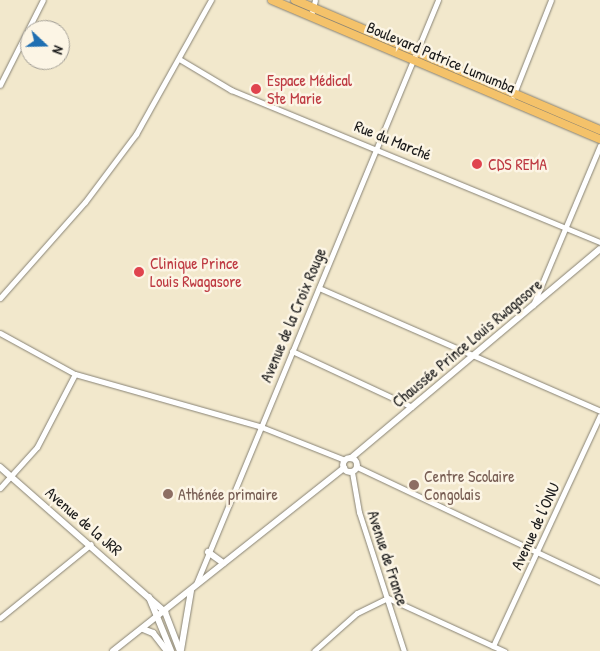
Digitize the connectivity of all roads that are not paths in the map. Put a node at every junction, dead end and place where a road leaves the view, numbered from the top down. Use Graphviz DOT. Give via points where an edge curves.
graph roads {
  1 [pos="43,0"];
  2 [pos="210,0"];
  3 [pos="272,0"];
  4 [pos="295,0"];
  5 [pos="438,0"];
  6 [pos="551,0"];
  7 [pos="313,8"];
  8 [pos="413,56"];
  9 [pos="179,59"];
  10 [pos="0,85"];
  11 [pos="512,98"];
  12 [pos="600,130"];
  13 [pos="600,139"];
  14 [pos="376,146"];
  15 [pos="600,146"];
  16 [pos="568,227"];
  17 [pos="600,242"];
  18 [pos="600,249"];
  19 [pos="319,288"];
  20 [pos="0,298"];
  21 [pos="533,305"];
  22 [pos="0,333"];
  23 [pos="292,351"];
  24 [pos="476,354"];
  25 [pos="75,374"];
  26 [pos="412,407"];
  27 [pos="600,411"];
  28 [pos="600,416"];
  29 [pos="258,426"];
  30 [pos="348,459"];
  31 [pos="0,466"];
  32 [pos="344,468"];
  33 [pos="355,470"];
  34 [pos="13,478"];
  35 [pos="0,488"];
  36 [pos="91,544"];
  37 [pos="537,550"];
  38 [pos="208,552"];
  39 [pos="223,563"];
  40 [pos="600,582"];
  41 [pos="193,589"];
  42 [pos="149,596"];
  43 [pos="388,598"];
  44 [pos="165,612"];
  45 [pos="0,618"];
  46 [pos="156,618"];
  47 [pos="143,629"];
  48 [pos="493,646"];
  49 [pos="112,651"];
  50 [pos="167,651"];
  51 [pos="171,651"];
  52 [pos="181,651"];
  53 [pos="314,651"];
  54 [pos="404,651"];
  55 [pos="504,651"];
  1 -- 10 [label="street"];
  2 -- 9 [label="street"];
  3 -- 7 [label="main road, Boulevard Patrice Lumumba"];
  4 -- 7 [label="main road, Boulevard Patrice Lumumba"];
  5 -- 8 [label="street, Avenue de la Croix Rouge"];
  6 -- 11 [label="street"];
  7 -- 8 [label="main road, Boulevard Patrice Lumumba"];
  8 -- 11 [label="main road, Boulevard Patrice Lumumba"];
  8 -- 14 [label="street, Avenue de la Croix Rouge"];
  9 -- 14 [label="street, Rue du Marché" via="231,90"];
  9 -- 20 [label="street" via="136,134 92,194"];
  11 -- 12 [label="main road, Boulevard Patrice Lumumba"];
  11 -- 13 [label="main road, Boulevard Patrice Lumumba"];
  14 -- 16 [label="street, Rue du Marché"];
  14 -- 19 [label="street, Avenue de la Croix Rouge"];
  15 -- 16 [label="street"];
  16 -- 17 [label="street, Rue du Marché"];
  16 -- 21 [label="street"];
  18 -- 21 [label="street, Chaussée Prince Louis Rwagasore"];
  19 -- 23 [label="street, Avenue de la Croix Rouge"];
  19 -- 24 [label="street"];
  21 -- 24 [label="street, Chaussée Prince Louis Rwagasore"];
  22 -- 25 [label="street"];
  23 -- 26 [label="street"];
  23 -- 29 [label="street, Avenue de la Croix Rouge"];
  24 -- 26 [label="street, Chaussée Prince Louis Rwagasore"];
  24 -- 27 [label="street"];
  25 -- 29 [label="street"];
  25 -- 34 [label="street" via="36,447"];
  26 -- 30 [label="street, Chaussée Prince Louis Rwagasore"];
  28 -- 37 [label="street, Avenue de l'ONU"];
  29 -- 30 [label="street"];
  29 -- 38 [label="street, Avenue de la Croix Rouge"];
  30 -- 32 [label="street"];
  30 -- 33 [label="street"];
  31 -- 34 [label="street, Avenue de la JRR"];
  32 -- 33 [label="street"];
  32 -- 39 [label="street"];
  33 -- 37 [label="street"];
  33 -- 43 [label="street, Avenue de France" via="359,512"];
  34 -- 35 [label="street"];
  34 -- 36 [label="street, Avenue de la JRR"];
  36 -- 42 [label="street, Avenue de la JRR"];
  36 -- 45 [label="street"];
  37 -- 40 [label="street"];
  37 -- 48 [label="street, Avenue de l'ONU"];
  38 -- 39 [label="street"];
  38 -- 41 [label="street, Avenue de la Croix Rouge"];
  39 -- 41 [label="street"];
  41 -- 44 [label="street"];
  41 -- 52 [label="street"];
  42 -- 44 [label="street, Avenue de la JRR"];
  42 -- 46 [label="street"];
  43 -- 48 [label="street"];
  43 -- 53 [label="street" via="357,613"];
  43 -- 54 [label="street, Avenue de France"];
  44 -- 46 [label="street"];
  44 -- 52 [label="street"];
  46 -- 47 [label="street"];
  46 -- 51 [label="street"];
  47 -- 49 [label="street"];
  47 -- 50 [label="street" via="153,633"];
  48 -- 55 [label="street"];
}
